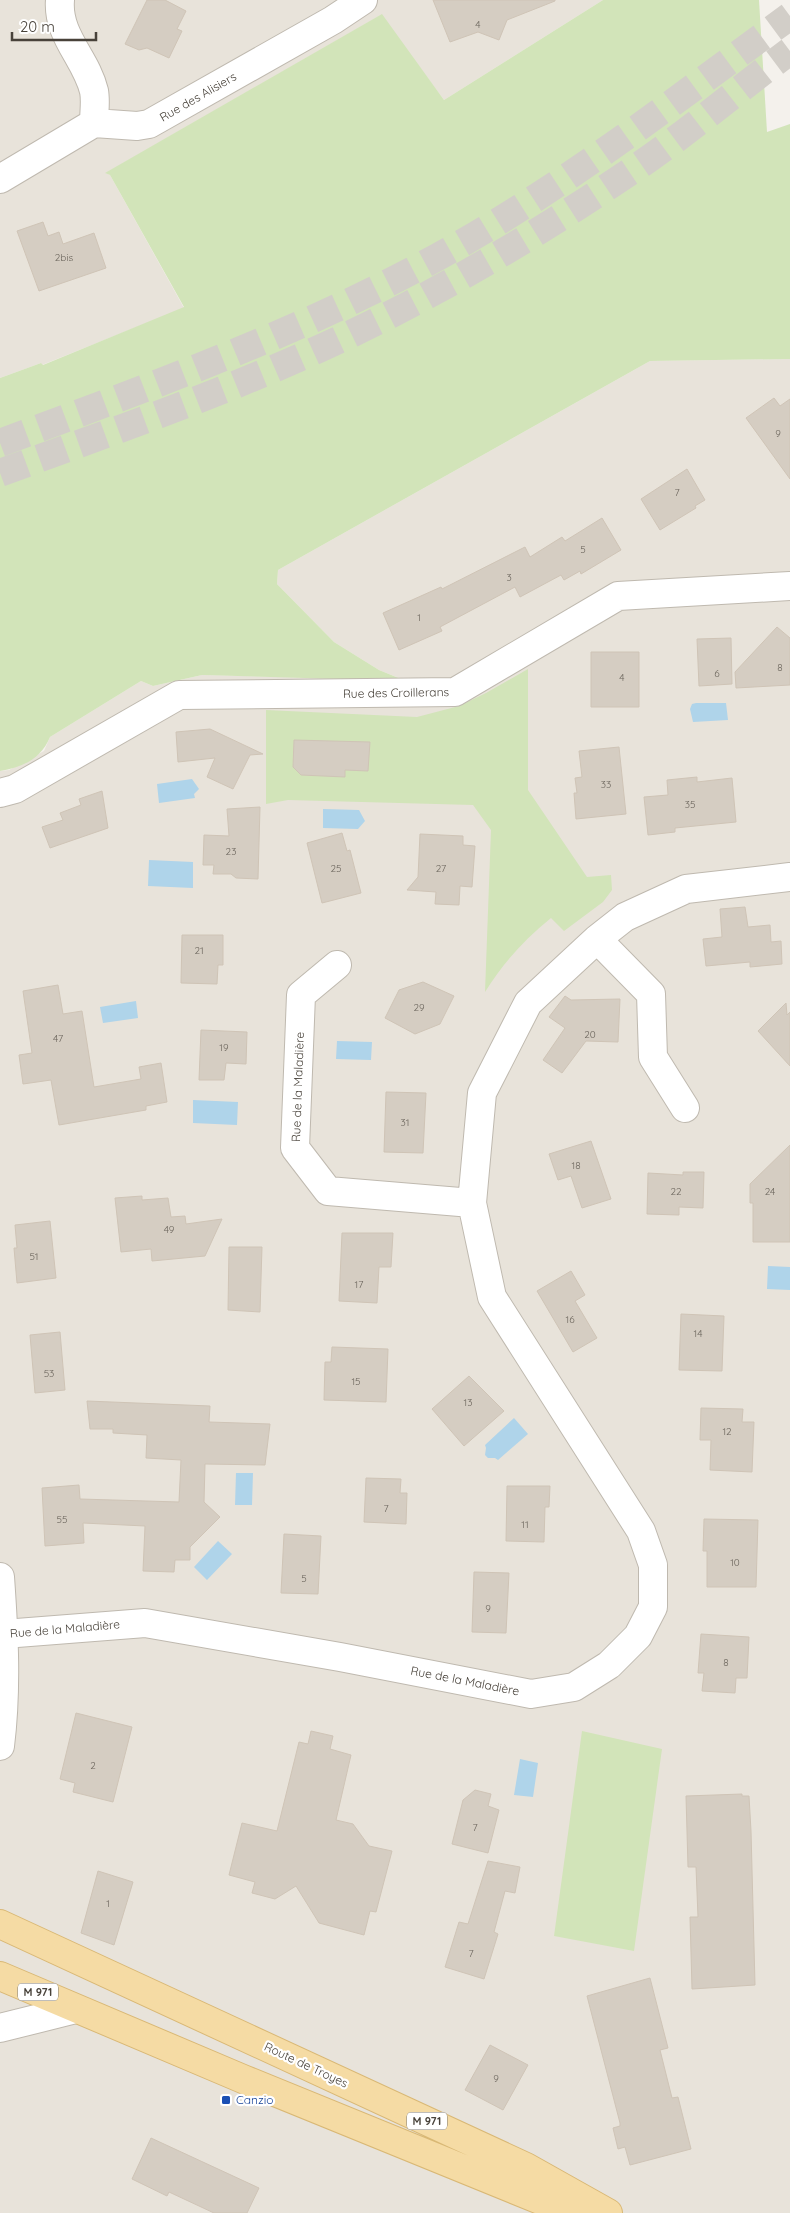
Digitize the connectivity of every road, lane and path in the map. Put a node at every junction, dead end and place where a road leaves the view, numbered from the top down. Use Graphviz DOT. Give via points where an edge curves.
graph roads {
  1 [pos="60,0"];
  2 [pos="363,0"];
  3 [pos="94,123"];
  4 [pos="0,179"];
  5 [pos="790,586"];
  6 [pos="0,793"];
  7 [pos="790,877"];
  8 [pos="598,939"];
  9 [pos="337,965"];
  10 [pos="685,1108"];
  11 [pos="472,1203"];
  12 [pos="0,1577"];
  13 [pos="4,1634"];
  14 [pos="0,1746"];
  15 [pos="0,1924"];
  16 [pos="0,1976"];
  17 [pos="76,2008"];
  18 [pos="0,2028"];
  19 [pos="592,2211"];
  1 -- 3 [label="street" via="65,34 95,94"];
  2 -- 3 [label="street, Rue des Alisiers" via="149,124"];
  3 -- 4 [label="street"];
  5 -- 6 [label="street, Rue des Croillerans" via="618,596 455,692 179,696 15,789"];
  7 -- 8 [label="street, Rue de la Maladière" via="686,889 625,917"];
  8 -- 10 [label="street" via="651,994 652,1057"];
  8 -- 11 [label="street, Rue de la Maladière" via="528,1003 482,1093"];
  9 -- 11 [label="street, Rue de la Maladière" via="301,995 295,1148 328,1192"];
  11 -- 13 [label="street, Rue de la Maladière" via="492,1297 641,1531 653,1565 653,1607 638,1636 609,1664 574,1687 531,1694 144,1623"];
  12 -- 13 [label="street"];
  13 -- 14 [label="street"];
  15 -- 19 [label="main road, Route de Troyes / M 971" via="526,2167"];
  16 -- 17 [label="main road, M 971"];
  17 -- 18 [label="street"];
  17 -- 19 [label="main road, M 971"];
}
